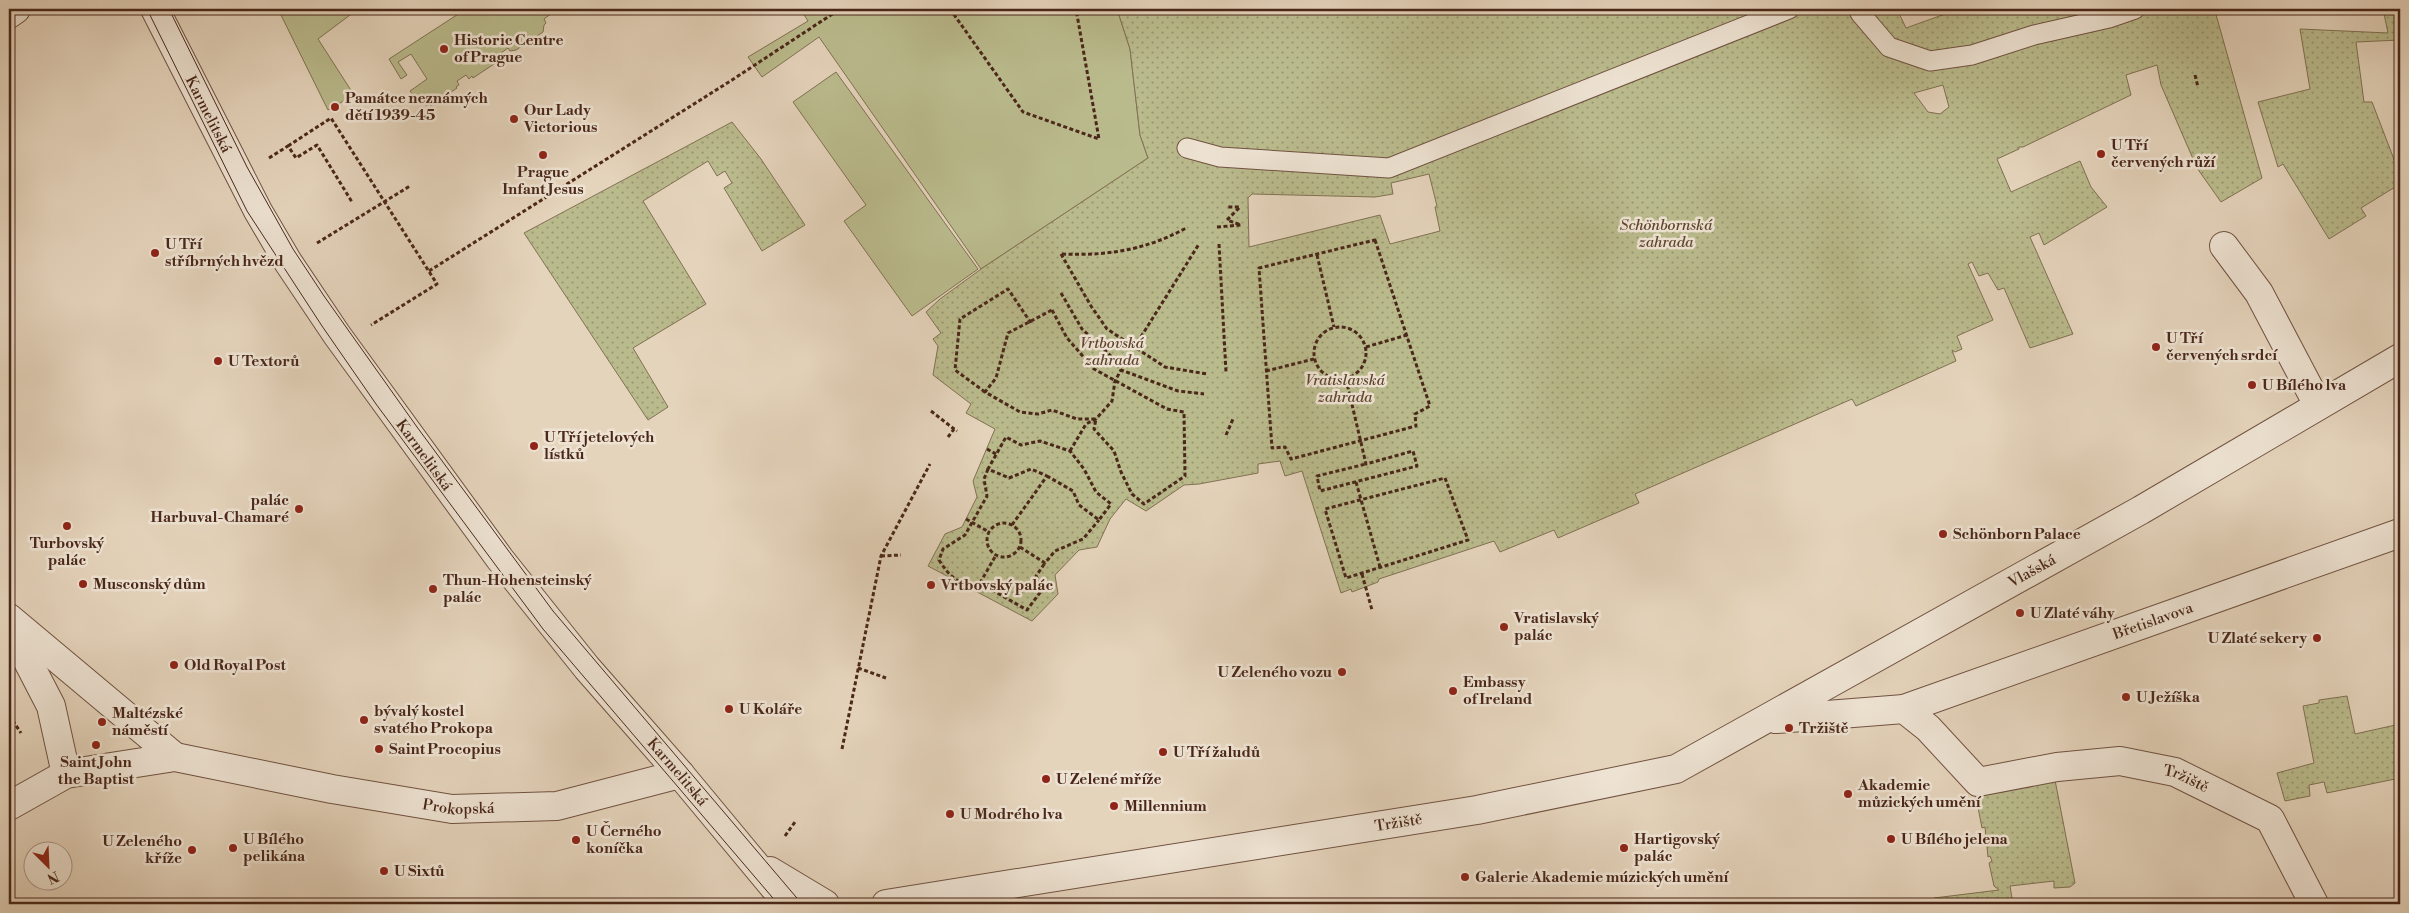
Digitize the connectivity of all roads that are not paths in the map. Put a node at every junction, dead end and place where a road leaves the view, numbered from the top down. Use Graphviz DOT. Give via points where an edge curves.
graph roads {
  1 [pos="16,9"];
  2 [pos="155,9"];
  3 [pos="1789,9"];
  4 [pos="2135,9"];
  5 [pos="1863,10"];
  6 [pos="9,14"];
  7 [pos="1188,148"];
  8 [pos="2224,246"];
  9 [pos="2400,358"];
  10 [pos="2318,405"];
  11 [pos="2400,533"];
  12 [pos="9,618"];
  13 [pos="9,625"];
  14 [pos="1904,709"];
  15 [pos="1768,719"];
  16 [pos="175,757"];
  17 [pos="66,774"];
  18 [pos="680,774"];
  19 [pos="9,806"];
  20 [pos="754,861"];
  21 [pos="788,904"];
  22 [pos="825,904"];
  23 [pos="886,904"];
  24 [pos="2314,904"];
  1 -- 6 [label="street"];
  2 -- 18 [label="street, Karmelitská" via="258,211 337,335 500,558 587,668"];
  3 -- 7 [label="lane" via="1389,168 1220,157"];
  4 -- 5 [label="lane" via="1972,55 1930,61 1889,47"];
  8 -- 10 [label="street" via="2259,293"];
  9 -- 10 [label="street, Vlašská"];
  10 -- 15 [label="street, Vlašská" via="2141,510"];
  11 -- 14 [label="street, Břetislavova"];
  12 -- 16 [label="street"];
  13 -- 17 [label="street" via="51,706"];
  14 -- 15 [label="street, Tržiště"];
  14 -- 24 [label="street, Tržiště" via="1928,728 1978,782 2057,767 2120,761 2174,772 2270,819"];
  15 -- 23 [label="street, Tržiště" via="1676,769 1608,784 1478,810"];
  16 -- 17 [label="street"];
  16 -- 18 [label="street, Prokopská" via="452,809 557,806"];
  17 -- 19 [label="street"];
  18 -- 20 [label="street, Karmelitská"];
  20 -- 21 [label="street, Karmelitská"];
  20 -- 22 [label="street, Karmelitská"];
}
